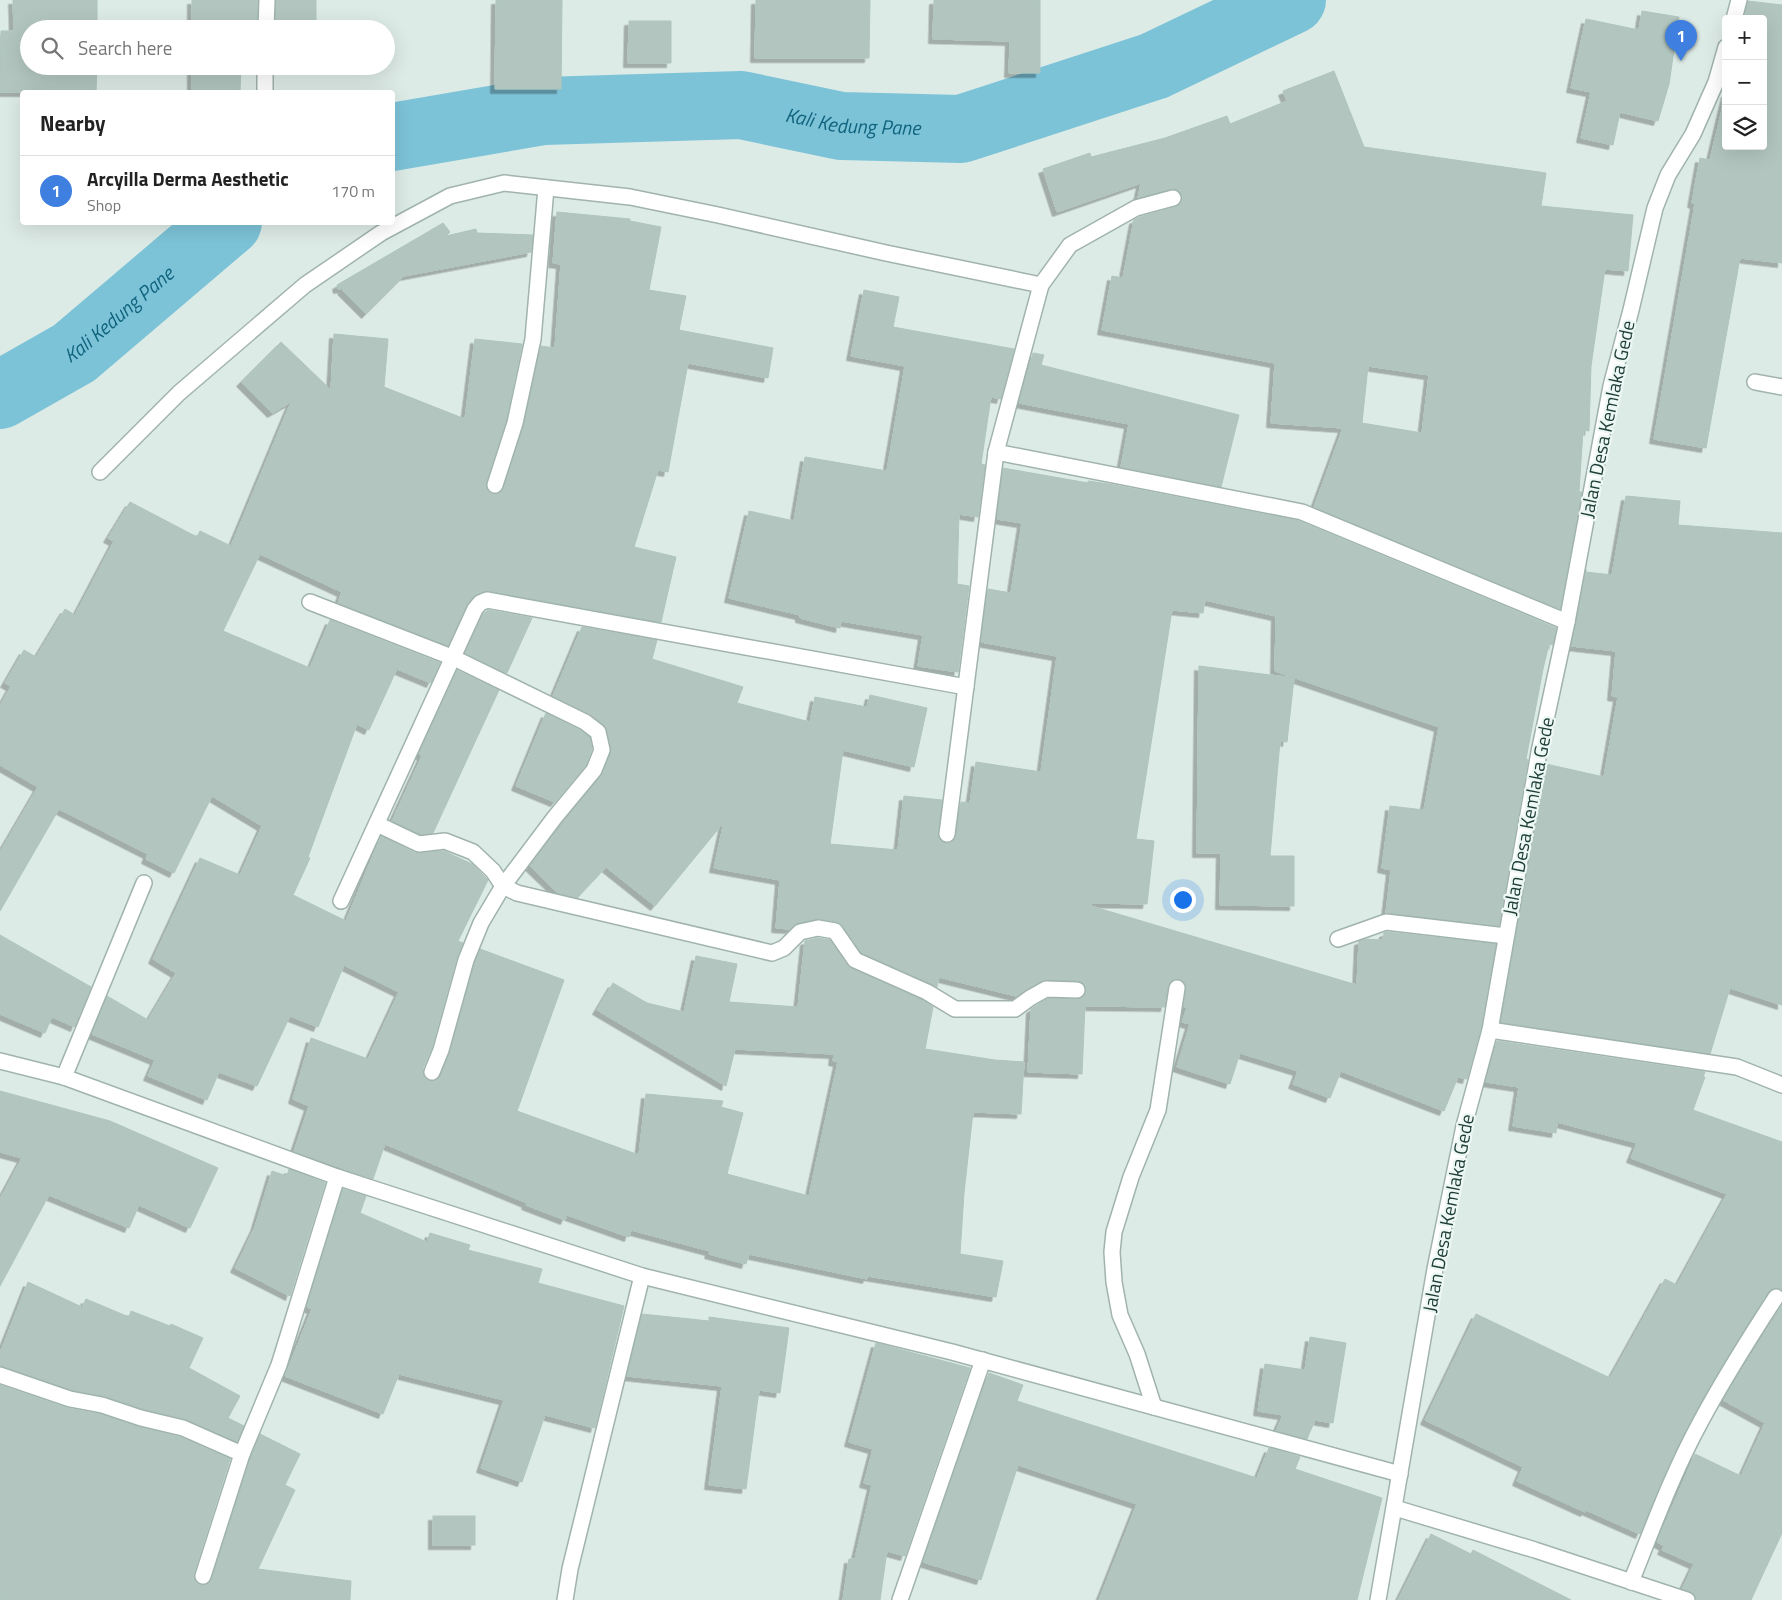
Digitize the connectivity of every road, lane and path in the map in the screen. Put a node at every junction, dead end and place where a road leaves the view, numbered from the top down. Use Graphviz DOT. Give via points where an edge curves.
graph roads {
  1 [pos="267,0"];
  2 [pos="1739,0"];
  3 [pos="1735,15"];
  4 [pos="266,20"];
  5 [pos="1722,60"];
  6 [pos="265,75"];
  7 [pos="265,90"];
  8 [pos="546,188"];
  9 [pos="1173,198"];
  10 [pos="1041,285"];
  11 [pos="1756,382"];
  12 [pos="1782,387"];
  13 [pos="996,452"];
  14 [pos="100,472"];
  15 [pos="495,485"];
  16 [pos="310,602"];
  17 [pos="1567,622"];
  18 [pos="454,658"];
  19 [pos="966,686"];
  20 [pos="377,824"];
  21 [pos="948,834"];
  22 [pos="144,883"];
  23 [pos="503,886"];
  24 [pos="340,901"];
  25 [pos="1506,936"];
  26 [pos="1338,939"];
  27 [pos="1177,988"];
  28 [pos="1077,990"];
  29 [pos="1490,1030"];
  30 [pos="0,1061"];
  31 [pos="432,1072"];
  32 [pos="64,1077"];
  33 [pos="1782,1085"];
  34 [pos="337,1177"];
  35 [pos="642,1276"];
  36 [pos="1776,1297"];
  37 [pos="983,1360"];
  38 [pos="0,1374"];
  39 [pos="1154,1407"];
  40 [pos="242,1454"];
  41 [pos="1400,1474"];
  42 [pos="1395,1508"];
  43 [pos="203,1576"];
  44 [pos="1632,1582"];
  45 [pos="565,1600"];
  46 [pos="900,1600"];
  47 [pos="1378,1600"];
  48 [pos="1687,1600"];
  1 -- 4 [label="street"];
  2 -- 3 [label="street"];
  5 -- 17 [label="street, Jalan Desa Kemlaka Gede" via="1693,134 1668,175 1655,208 1611,386"];
  6 -- 7 [label="street"];
  8 -- 10 [label="street" via="630,197"];
  8 -- 14 [label="street" via="504,184 450,196 381,233 297,291 179,393"];
  8 -- 15 [label="street" via="533,339 515,423"];
  9 -- 10 [label="street" via="1136,208 1070,245"];
  10 -- 13 [label="street"];
  11 -- 12 [label="street"];
  13 -- 17 [label="street" via="1302,512"];
  13 -- 19 [label="street"];
  16 -- 18 [label="street"];
  17 -- 25 [label="street, Jalan Desa Kemlaka Gede" via="1539,752"];
  18 -- 19 [label="street" via="475,610 487,600"];
  18 -- 20 [label="street"];
  18 -- 23 [label="street" via="586,722 598,732 602,750 594,770"];
  19 -- 21 [label="street"];
  20 -- 23 [label="street" via="420,844 444,841 473,852"];
  20 -- 24 [label="street"];
  22 -- 32 [label="street"];
  23 -- 28 [label="street" via="517,893 772,953 784,948 800,932 818,928 835,932 855,960 927,992 955,1009 1015,1009 1046,989"];
  23 -- 31 [label="street" via="466,960"];
  25 -- 26 [label="street" via="1386,922"];
  25 -- 29 [label="street, Jalan Desa Kemlaka Gede"];
  27 -- 39 [label="street" via="1158,1110 1131,1177 1114,1232 1112,1252 1120,1315"];
  29 -- 33 [label="street" via="1737,1067"];
  29 -- 41 [label="street, Jalan Desa Kemlaka Gede" via="1464,1126 1435,1268"];
  30 -- 32 [label="street"];
  32 -- 34 [label="street"];
  34 -- 35 [label="street"];
  34 -- 40 [label="street" via="279,1365"];
  35 -- 37 [label="street"];
  35 -- 45 [label="street"];
  36 -- 44 [label="street" via="1700,1422 1666,1493"];
  37 -- 39 [label="street"];
  37 -- 46 [label="street"];
  38 -- 40 [label="street" via="70,1399 183,1428"];
  39 -- 41 [label="street"];
  40 -- 43 [label="street"];
  41 -- 42 [label="street, Jalan Desa Kemlaka Gede"];
  42 -- 44 [label="street"];
  42 -- 47 [label="street, Jalan Desa Kemlaka Gede"];
  44 -- 48 [label="street"];
}
